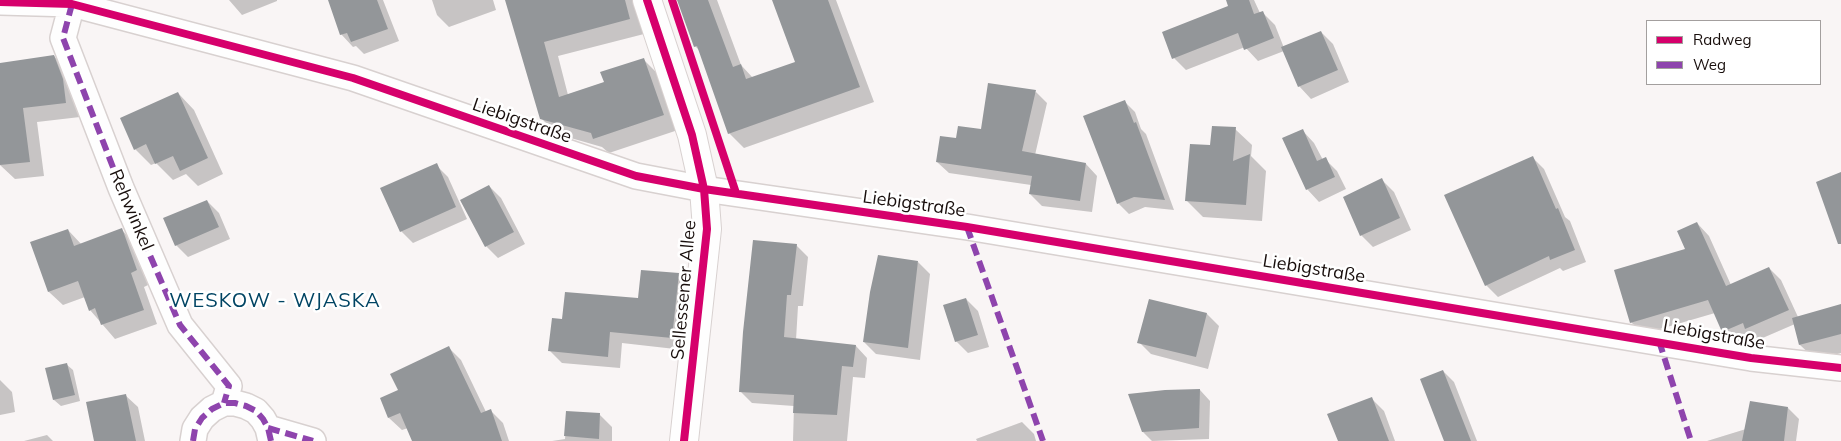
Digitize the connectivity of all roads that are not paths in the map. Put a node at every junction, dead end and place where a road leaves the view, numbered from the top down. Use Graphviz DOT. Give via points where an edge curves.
graph roads {
  1 [pos="647,0"];
  2 [pos="0,2"];
  3 [pos="72,4"];
  4 [pos="704,189"];
  5 [pos="1841,368"];
  6 [pos="224,404"];
  7 [pos="270,435"];
  8 [pos="193,441"];
  9 [pos="313,441"];
  10 [pos="684,441"];
  1 -- 4 [label="main road, Sellessener Allee" via="692,135"];
  2 -- 3 [label="street, Liebigstraße"];
  3 -- 4 [label="street, Liebigstraße" via="353,78 636,176"];
  3 -- 6 [label="street, Rehwinkel" via="62,38 180,325 229,386"];
  4 -- 5 [label="street, Liebigstraße" via="967,227 1750,358"];
  4 -- 10 [label="main road, Sellessener Allee" via="707,229"];
  6 -- 7 [label="street" via="235,403 256,411"];
  6 -- 8 [label="street" via="202,418 195,429"];
  7 -- 9 [label="street"];
}
